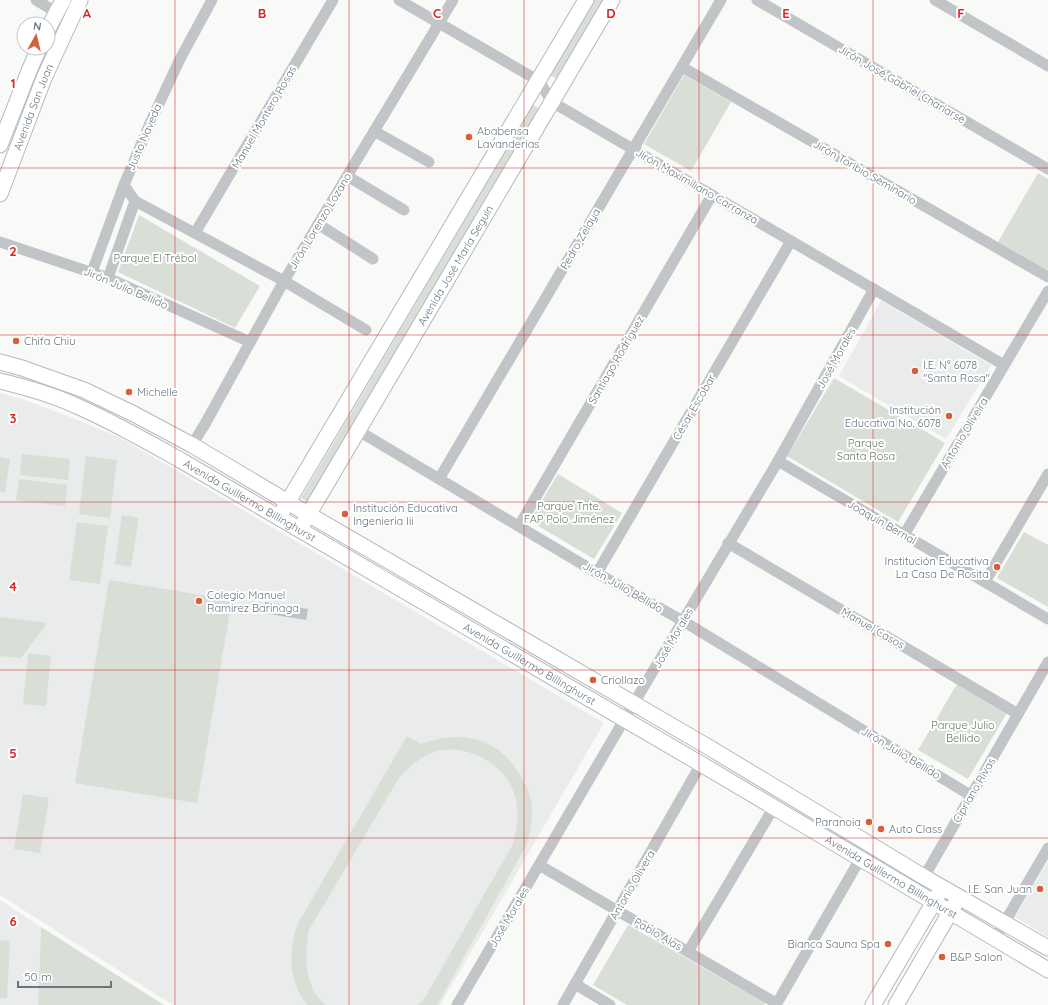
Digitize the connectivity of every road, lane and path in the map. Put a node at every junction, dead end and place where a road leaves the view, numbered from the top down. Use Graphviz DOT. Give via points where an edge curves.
graph roads {
  1 [pos="36,0"];
  2 [pos="80,0"];
  3 [pos="212,0"];
  4 [pos="333,0"];
  5 [pos="399,0"];
  6 [pos="453,0"];
  7 [pos="586,0"];
  8 [pos="612,0"];
  9 [pos="721,0"];
  10 [pos="757,0"];
  11 [pos="935,0"];
  12 [pos="59,6"];
  13 [pos="54,16"];
  14 [pos="439,23"];
  15 [pos="36,56"];
  16 [pos="1048,66"];
  17 [pos="682,67"];
  18 [pos="539,81"];
  19 [pos="552,102"];
  20 [pos="374,130"];
  21 [pos="1,140"];
  22 [pos="633,149"];
  23 [pos="429,162"];
  24 [pos="1048,169"];
  25 [pos="347,176"];
  26 [pos="124,185"];
  27 [pos="0,194"];
  28 [pos="712,195"];
  29 [pos="135,201"];
  30 [pos="404,210"];
  31 [pos="318,224"];
  32 [pos="195,233"];
  33 [pos="791,241"];
  34 [pos="0,242"];
  35 [pos="373,259"];
  36 [pos="92,272"];
  37 [pos="1048,276"];
  38 [pos="108,278"];
  39 [pos="284,281"];
  40 [pos="874,290"];
  41 [pos="1048,291"];
  42 [pos="366,330"];
  43 [pos="250,342"];
  44 [pos="0,362"];
  45 [pos="1004,365"];
  46 [pos="0,381"];
  47 [pos="357,430"];
  48 [pos="192,445"];
  49 [pos="778,461"];
  50 [pos="1048,474"];
  51 [pos="439,479"];
  52 [pos="288,502"];
  53 [pos="308,514"];
  54 [pos="278,518"];
  55 [pos="519,526"];
  56 [pos="299,530"];
  57 [pos="904,535"];
  58 [pos="728,543"];
  59 [pos="597,573"];
  60 [pos="985,582"];
  61 [pos="1048,619"];
  62 [pos="683,621"];
  63 [pos="1048,662"];
  64 [pos="634,705"];
  65 [pos="1018,714"];
  66 [pos="624,720"];
  67 [pos="701,764"];
  68 [pos="970,795"];
  69 [pos="774,807"];
  70 [pos="1048,848"];
  71 [pos="860,859"];
  72 [pos="539,865"];
  73 [pos="924,877"];
  74 [pos="943,887"];
  75 [pos="959,897"];
  76 [pos="934,903"];
  77 [pos="618,911"];
  78 [pos="950,912"];
  79 [pos="1004,922"];
  80 [pos="995,939"];
  81 [pos="1048,948"];
  82 [pos="688,952"];
  83 [pos="1048,970"];
  84 [pos="575,984"];
  85 [pos="776,1004"];
  86 [pos="457,1005"];
  87 [pos="564,1005"];
  88 [pos="610,1005"];
  89 [pos="874,1005"];
  90 [pos="896,1005"];
  1 -- 12 [label="street"];
  2 -- 27 [label="main road, Avenida San Juan" via="44,78"];
  3 -- 26 [label="street, Justo Naveda" via="180,59"];
  4 -- 32 [label="street, Manuel Montero Rosas"];
  5 -- 14 [label="street, Jirón Maximiliano Carranza"];
  6 -- 14 [label="street, Jirón Lorenzo Lozano"];
  7 -- 18 [label="main road, Avenida José María Seguín"];
  8 -- 19 [label="main road, Avenida José María Seguín"];
  9 -- 17 [label="street, Pedro Zelaya"];
  10 -- 24 [label="street, Jirón José Gabriel Chariarse"];
  11 -- 16 [label="street"];
  12 -- 13 [label="main road"];
  14 -- 18 [label="street, Jirón Maximiliano Carranza"];
  14 -- 20 [label="street, Jirón Lorenzo Lozano"];
  15 -- 21 [label="main road, Avenida San Juan"];
  17 -- 22 [label="street, Pedro Zelaya"];
  17 -- 37 [label="street, Jirón Toribio Seminario"];
  18 -- 19 [label="street, Jirón Maximiliano Carranza"];
  18 -- 52 [label="main road, Avenida José María Seguín"];
  19 -- 22 [label="street, Jirón Maximiliano Carranza"];
  19 -- 47 [label="main road, Avenida José María Seguín"];
  20 -- 23 [label="street"];
  20 -- 25 [label="street, Jirón Lorenzo Lozano"];
  22 -- 28 [label="street, Jirón Maximiliano Carranza"];
  22 -- 51 [label="street, Pedro Zelaya"];
  25 -- 30 [label="street"];
  25 -- 31 [label="street, Jirón Lorenzo Lozano"];
  26 -- 29 [label="street, Justo Naveda"];
  26 -- 36 [label="street"];
  28 -- 33 [label="street, Jirón Maximiliano Carranza"];
  28 -- 55 [label="street, Santiago Rodríguez"];
  29 -- 32 [label="street"];
  29 -- 38 [label="street"];
  31 -- 35 [label="street"];
  31 -- 39 [label="street, Jirón Lorenzo Lozano"];
  32 -- 39 [label="street"];
  33 -- 40 [label="street, Jirón Maximiliano Carranza"];
  33 -- 59 [label="street, César Escobar"];
  34 -- 36 [label="street, Jirón Julio Bellido"];
  36 -- 38 [label="street, Jirón Julio Bellido"];
  38 -- 43 [label="street, Jirón Julio Bellido"];
  39 -- 42 [label="street"];
  39 -- 43 [label="street, Jirón Lorenzo Lozano"];
  40 -- 45 [label="street, Jirón Maximiliano Carranza"];
  40 -- 49 [label="street, José Morales"];
  41 -- 45 [label="street, Antonio Oliveira"];
  43 -- 48 [label="street, Jirón Lorenzo Lozano"];
  44 -- 48 [label="main road, Avenida Guillermo Billinghurst" via="84,390"];
  45 -- 57 [label="street, Antonio Oliveira"];
  46 -- 54 [label="main road, Avenida Guillermo Billinghurst" via="77,406 127,430"];
  47 -- 51 [label="street, Jirón Julio Bellido"];
  47 -- 53 [label="main road, Avenida José María Seguín"];
  48 -- 52 [label="main road, Avenida Guillermo Billinghurst"];
  49 -- 57 [label="street, Joaquín Bernal"];
  49 -- 58 [label="street, José Morales"];
  50 -- 60 [label="street"];
  51 -- 55 [label="street, Jirón Julio Bellido"];
  52 -- 53 [label="main road, Avenida Guillermo Billinghurst"];
  52 -- 54 [label="main road, Avenida José María Seguín"];
  53 -- 56 [label="main road, Avenida José María Seguín"];
  53 -- 64 [label="main road, Avenida Guillermo Billinghurst"];
  54 -- 56 [label="main road, Avenida Guillermo Billinghurst"];
  55 -- 59 [label="street, Jirón Julio Bellido"];
  56 -- 66 [label="main road, Avenida Guillermo Billinghurst"];
  57 -- 60 [label="street, Joaquín Bernal"];
  58 -- 62 [label="street, José Morales"];
  58 -- 65 [label="street, Manuel Casos"];
  59 -- 62 [label="street, Jirón Julio Bellido"];
  60 -- 61 [label="street, Joaquín Bernal"];
  62 -- 64 [label="street, José Morales"];
  62 -- 68 [label="street, Jirón Julio Bellido"];
  63 -- 65 [label="street, Cipriano Rivas"];
  64 -- 66 [label="street, José Morales"];
  64 -- 73 [label="main road, Avenida Guillermo Billinghurst"];
  65 -- 68 [label="street, Cipriano Rivas"];
  66 -- 67 [label="main road, Avenida Guillermo Billinghurst"];
  66 -- 72 [label="street, José Morales"];
  67 -- 69 [label="main road, Avenida Guillermo Billinghurst"];
  67 -- 77 [label="street, Antonio Olivera"];
  68 -- 73 [label="street, Cipriano Rivas"];
  69 -- 71 [label="main road, Avenida Guillermo Billinghurst"];
  69 -- 82 [label="street"];
  70 -- 79 [label="street"];
  71 -- 76 [label="main road, Avenida Guillermo Billinghurst"];
  71 -- 85 [label="street"];
  72 -- 77 [label="street, Pablo Alas"];
  72 -- 86 [label="street, José Morales"];
  73 -- 74 [label="main road, Avenida Guillermo Billinghurst"];
  74 -- 75 [label="main road, Avenida Guillermo Billinghurst"];
  74 -- 76 [label="main road"];
  75 -- 78 [label="main road"];
  75 -- 79 [label="main road, Avenida Guillermo Billinghurst"];
  76 -- 78 [label="main road, Avenida Guillermo Billinghurst"];
  76 -- 89 [label="main road"];
  77 -- 82 [label="street, Pablo Alas"];
  77 -- 84 [label="street, Antonio Olivera"];
  78 -- 80 [label="main road, Avenida Guillermo Billinghurst"];
  78 -- 90 [label="main road"];
  79 -- 80 [label="street"];
  79 -- 81 [label="main road, Avenida Guillermo Billinghurst"];
  80 -- 83 [label="main road, Avenida Guillermo Billinghurst"];
  82 -- 85 [label="street, Pablo Alas"];
  84 -- 87 [label="street, Antonio Olivera"];
  84 -- 88 [label="street"];
}
